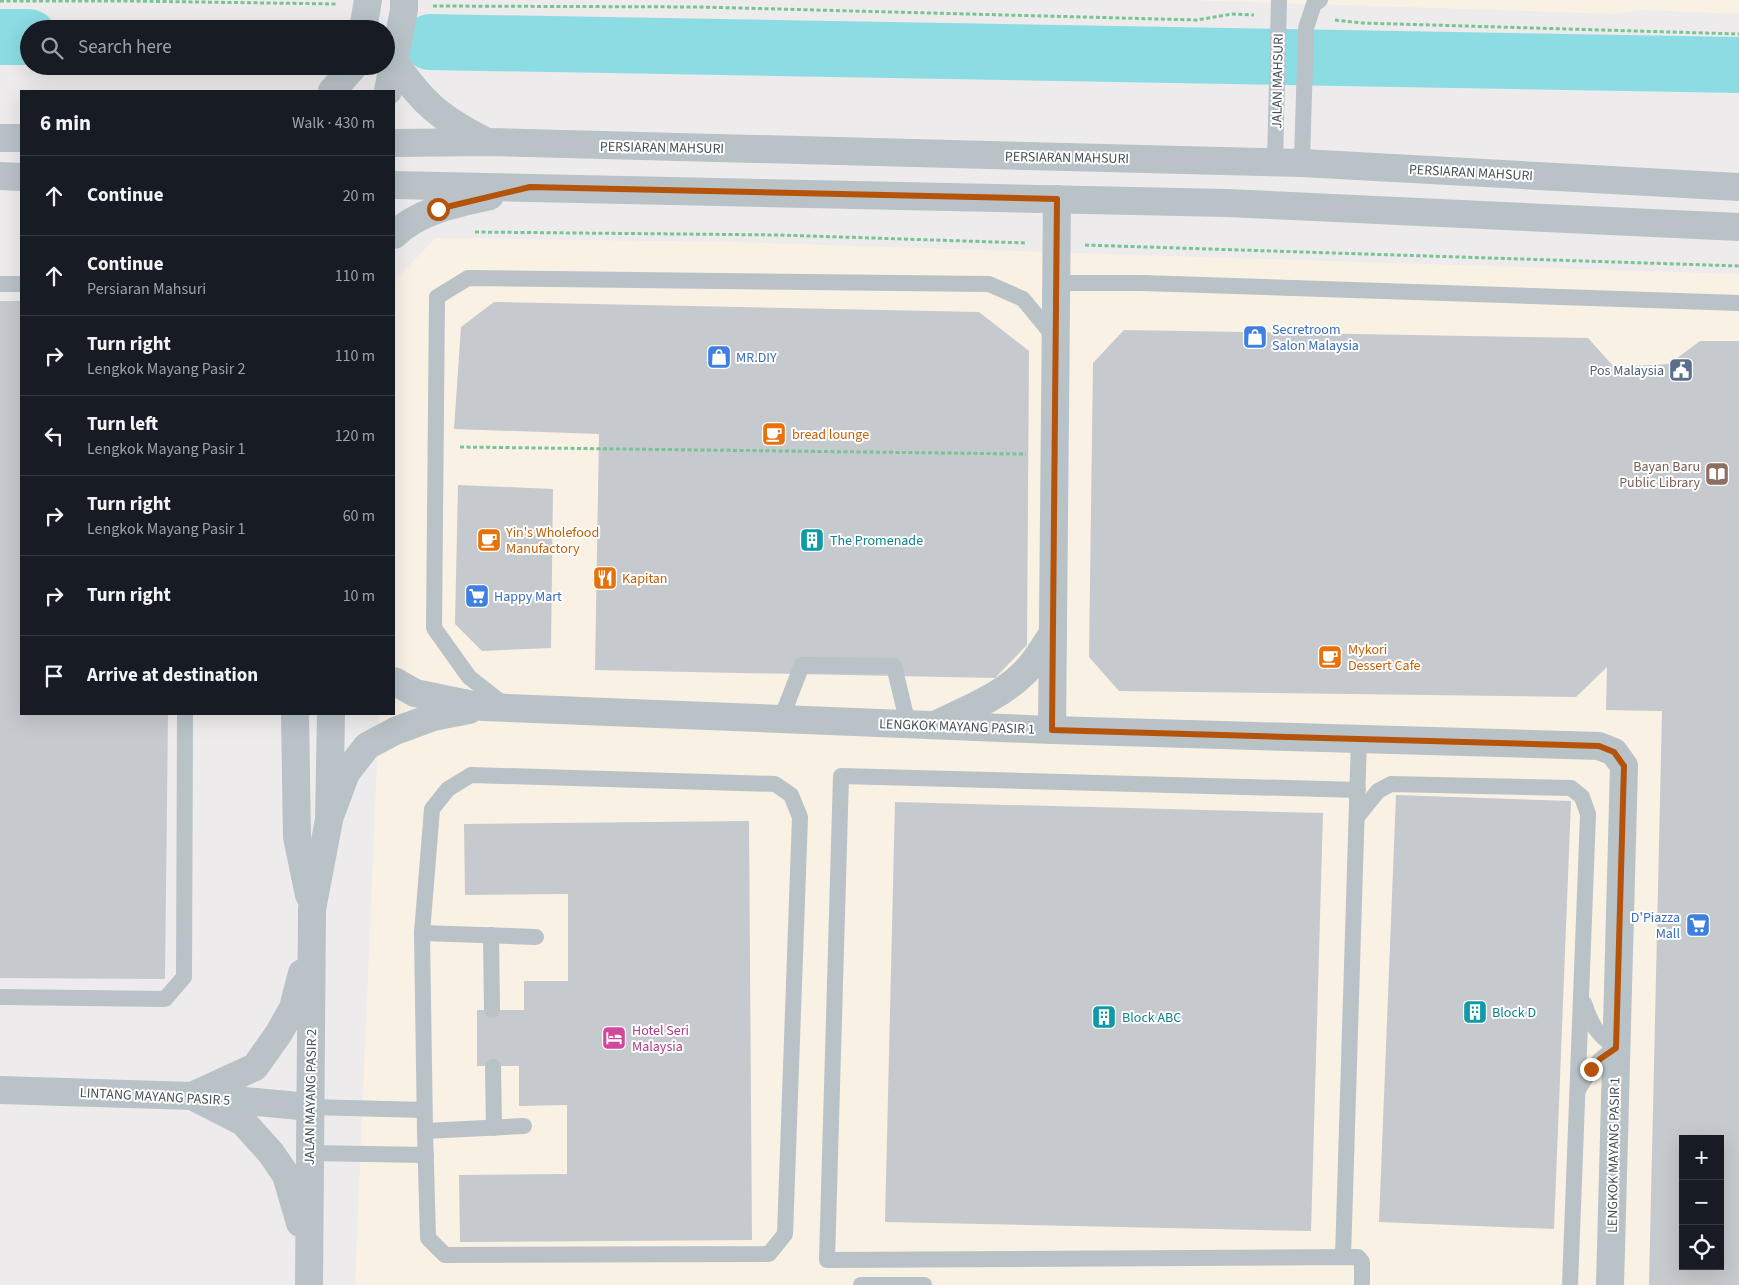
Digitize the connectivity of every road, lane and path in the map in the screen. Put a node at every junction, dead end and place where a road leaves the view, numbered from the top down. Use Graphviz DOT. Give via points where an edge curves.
graph roads {
  1 [pos="1279,0"];
  2 [pos="1320,0"];
  3 [pos="0,1"];
  4 [pos="404,1"];
  5 [pos="366,11"];
  6 [pos="1240,14"];
  7 [pos="1327,19"];
  8 [pos="1739,34"];
  9 [pos="395,55"];
  10 [pos="395,63"];
  11 [pos="347,75"];
  12 [pos="354,75"];
  13 [pos="391,75"];
  14 [pos="333,90"];
  15 [pos="351,90"];
  16 [pos="388,90"];
  17 [pos="0,138"];
  18 [pos="20,138"];
  19 [pos="395,142"];
  20 [pos="487,142"];
  21 [pos="1302,161"];
  22 [pos="1275,162"];
  23 [pos="0,176"];
  24 [pos="20,176"];
  25 [pos="395,185"];
  26 [pos="530,187"];
  27 [pos="1739,187"];
  28 [pos="1057,199"];
  29 [pos="1739,227"];
  30 [pos="395,234"];
  31 [pos="1056,283"];
  32 [pos="0,284"];
  33 [pos="20,284"];
  34 [pos="1739,303"];
  35 [pos="1055,338"];
  36 [pos="436,446"];
  37 [pos="1054,454"];
  38 [pos="1053,633"];
  39 [pos="395,682"];
  40 [pos="496,708"];
  41 [pos="185,715"];
  42 [pos="295,715"];
  43 [pos="331,715"];
  44 [pos="781,719"];
  45 [pos="921,725"];
  46 [pos="1052,730"];
  47 [pos="1359,739"];
  48 [pos="1358,790"];
  49 [pos="1357,818"];
  50 [pos="328,820"];
  51 [pos="312,909"];
  52 [pos="422,932"];
  53 [pos="491,936"];
  54 [pos="536,937"];
  55 [pos="312,940"];
  56 [pos="1581,994"];
  57 [pos="0,998"];
  58 [pos="492,1010"];
  59 [pos="1616,1048"];
  60 [pos="493,1067"];
  61 [pos="0,1090"];
  62 [pos="1577,1092"];
  63 [pos="192,1096"];
  64 [pos="310,1107"];
  65 [pos="424,1110"];
  66 [pos="524,1126"];
  67 [pos="494,1128"];
  68 [pos="425,1132"];
  69 [pos="310,1153"];
  70 [pos="426,1155"];
  71 [pos="309,1253"];
  72 [pos="1343,1257"];
  73 [pos="308,1285"];
  74 [pos="861,1285"];
  75 [pos="924,1285"];
  76 [pos="1362,1285"];
  77 [pos="1570,1285"];
  78 [pos="1610,1285"];
  1 -- 22 [label="lane, JALAN MAHSURI"];
  2 -- 21 [label="lane" via="1314,4 1306,28"];
  3 -- 5 [label="path" via="128,1"];
  4 -- 6 [label="path" via="440,7 701,7 1197,20"];
  4 -- 9 [label="street"];
  7 -- 8 [label="path"];
  10 -- 20 [label="street" via="424,101 443,117"];
  11 -- 14 [label="street"];
  12 -- 15 [label="street"];
  13 -- 16 [label="street"];
  17 -- 18 [label="street"];
  19 -- 20 [label="street, PERSIARAN MAHSURI"];
  20 -- 22 [label="street, PERSIARAN MAHSURI"];
  21 -- 22 [label="street, PERSIARAN MAHSURI"];
  21 -- 27 [label="street, PERSIARAN MAHSURI"];
  23 -- 24 [label="street"];
  25 -- 26 [label="street"];
  26 -- 28 [label="street"];
  26 -- 30 [label="street" via="438,209"];
  28 -- 29 [label="street" via="1227,203"];
  28 -- 31 [label="street"];
  31 -- 34 [label="lane" via="1152,283"];
  31 -- 35 [label="street"];
  32 -- 33 [label="lane"];
  35 -- 36 [label="lane" via="1023,299 989,284 468,278 437,297"];
  35 -- 37 [label="street"];
  36 -- 37 [label="path"];
  36 -- 40 [label="lane" via="434,628"];
  37 -- 38 [label="street"];
  38 -- 45 [label="street" via="1024,673 1002,691 979,704"];
  38 -- 46 [label="street"];
  39 -- 40 [label="street, LENGKOK MAYANG PASIR 1" via="415,693"];
  40 -- 44 [label="street, LENGKOK MAYANG PASIR 1"];
  40 -- 50 [label="street, LENGKOK MAYANG PASIR 1" via="433,717 394,731 368,746 346,773"];
  41 -- 57 [label="lane" via="184,977 165,999"];
  42 -- 51 [label="street, JALAN MAYANG PASIR 2" via="297,837"];
  43 -- 50 [label="street, JALAN MAYANG PASIR 2"];
  44 -- 45 [label="street, LENGKOK MAYANG PASIR 1"];
  44 -- 45 [label="lane" via="802,665 894,666"];
  45 -- 46 [label="street, LENGKOK MAYANG PASIR 1"];
  46 -- 47 [label="street, LENGKOK MAYANG PASIR 1"];
  47 -- 48 [label="lane"];
  47 -- 59 [label="street, LENGKOK MAYANG PASIR 1" via="1599,746 1614,752 1624,766"];
  48 -- 49 [label="lane"];
  48 -- 72 [label="lane" via="841,776 827,1260"];
  49 -- 56 [label="lane" via="1378,791 1391,784 1571,788 1582,797 1588,814"];
  49 -- 72 [label="lane"];
  50 -- 51 [label="street, JALAN MAYANG PASIR 2"];
  51 -- 55 [label="street, JALAN MAYANG PASIR 2"];
  52 -- 53 [label="lane"];
  52 -- 65 [label="lane"];
  52 -- 70 [label="lane" via="432,809 448,789 471,774 775,784 791,795 800,817 785,1234 769,1254 446,1255 428,1238"];
  53 -- 54 [label="lane"];
  53 -- 58 [label="lane"];
  55 -- 63 [label="street" via="293,1008 255,1067"];
  55 -- 64 [label="street, JALAN MAYANG PASIR 2"];
  56 -- 59 [label="lane" via="1590,1022"];
  56 -- 62 [label="lane"];
  59 -- 62 [label="lane" via="1591,1069"];
  59 -- 78 [label="street, LENGKOK MAYANG PASIR 1"];
  60 -- 67 [label="lane"];
  61 -- 63 [label="street, LINTANG MAYANG PASIR 5"];
  62 -- 77 [label="lane"];
  63 -- 64 [label="street, LINTANG MAYANG PASIR 5"];
  63 -- 71 [label="street" via="243,1122 272,1153 286,1175"];
  64 -- 65 [label="lane"];
  64 -- 69 [label="street, JALAN MAYANG PASIR 2"];
  65 -- 68 [label="lane"];
  66 -- 67 [label="lane"];
  67 -- 68 [label="lane"];
  68 -- 70 [label="lane"];
  69 -- 70 [label="lane"];
  69 -- 71 [label="street, JALAN MAYANG PASIR 2"];
  71 -- 73 [label="street, JALAN MAYANG PASIR 2"];
  72 -- 76 [label="lane" via="1358,1257 1362,1262"];
  74 -- 75 [label="lane"];
}
